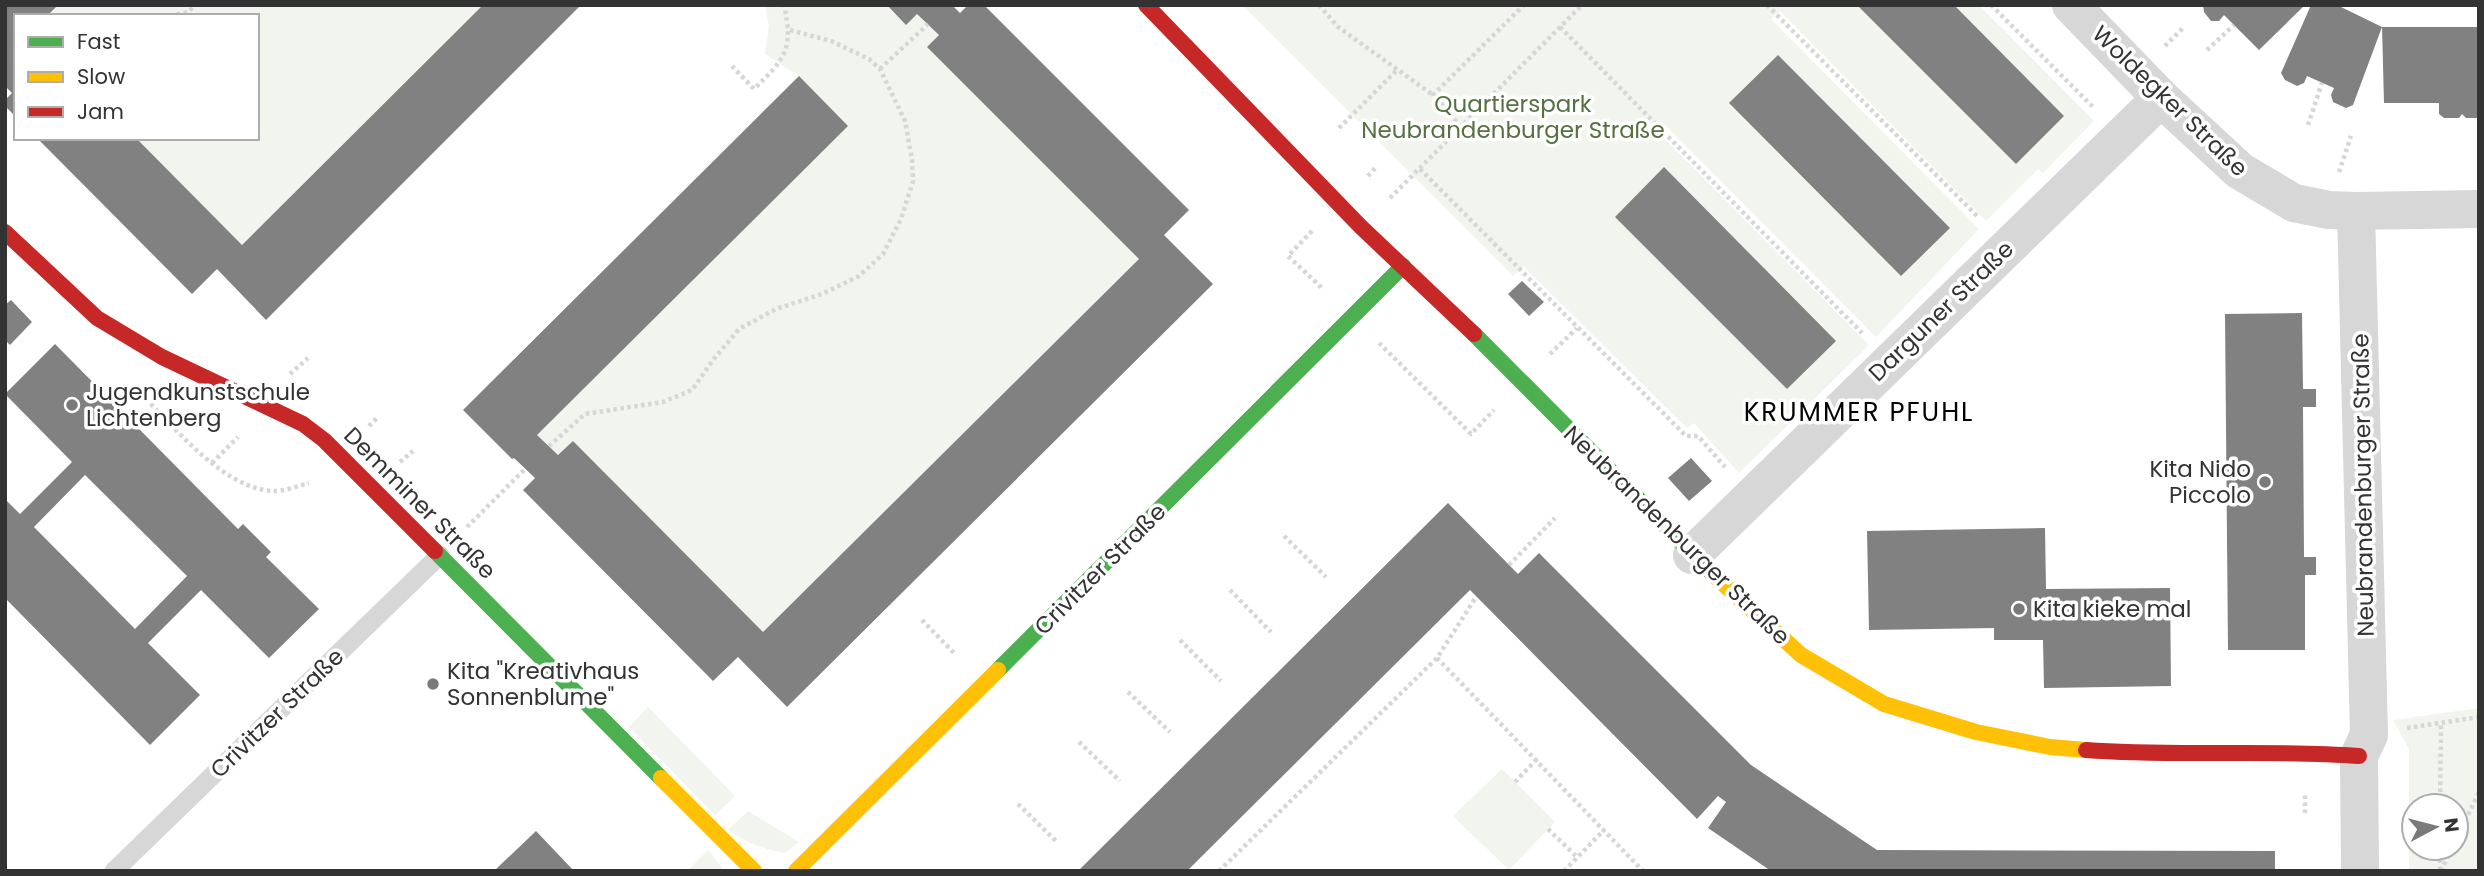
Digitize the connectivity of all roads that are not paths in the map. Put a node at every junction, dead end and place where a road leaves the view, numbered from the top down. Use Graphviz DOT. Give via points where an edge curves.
graph roads {
  1 [pos="1146,5"];
  2 [pos="2071,5"];
  3 [pos="2161,98"];
  4 [pos="2479,209"];
  5 [pos="2356,211"];
  6 [pos="5,232"];
  7 [pos="1403,266"];
  8 [pos="440,555"];
  9 [pos="1692,555"];
  10 [pos="2359,756"];
  11 [pos="114,871"];
  12 [pos="754,871"];
  13 [pos="796,871"];
  14 [pos="2360,871"];
  1 -- 7 [label="street, Neubrandenburger Straße"];
  2 -- 3 [label="street, Woldegker Straße"];
  3 -- 5 [label="street, Woldegker Straße" via="2246,176 2294,203"];
  3 -- 9 [label="street, Darguner Straße"];
  4 -- 5 [label="street, Woldegker Straße"];
  5 -- 10 [label="street, Neubrandenburger Straße" via="2370,735"];
  6 -- 8 [label="street, Demminer Straße" via="97,318 162,358 303,424"];
  7 -- 9 [label="street, Neubrandenburger Straße"];
  7 -- 13 [label="street, Crivitzer Straße"];
  8 -- 11 [label="lane, Crivitzer Straße"];
  8 -- 12 [label="street, Demminer Straße"];
  9 -- 10 [label="street, Neubrandenburger Straße" via="1801,654 1884,704 1976,732 2050,747 2123,753"];
  10 -- 14 [label="street, Neubrandenburger Straße"];
}
